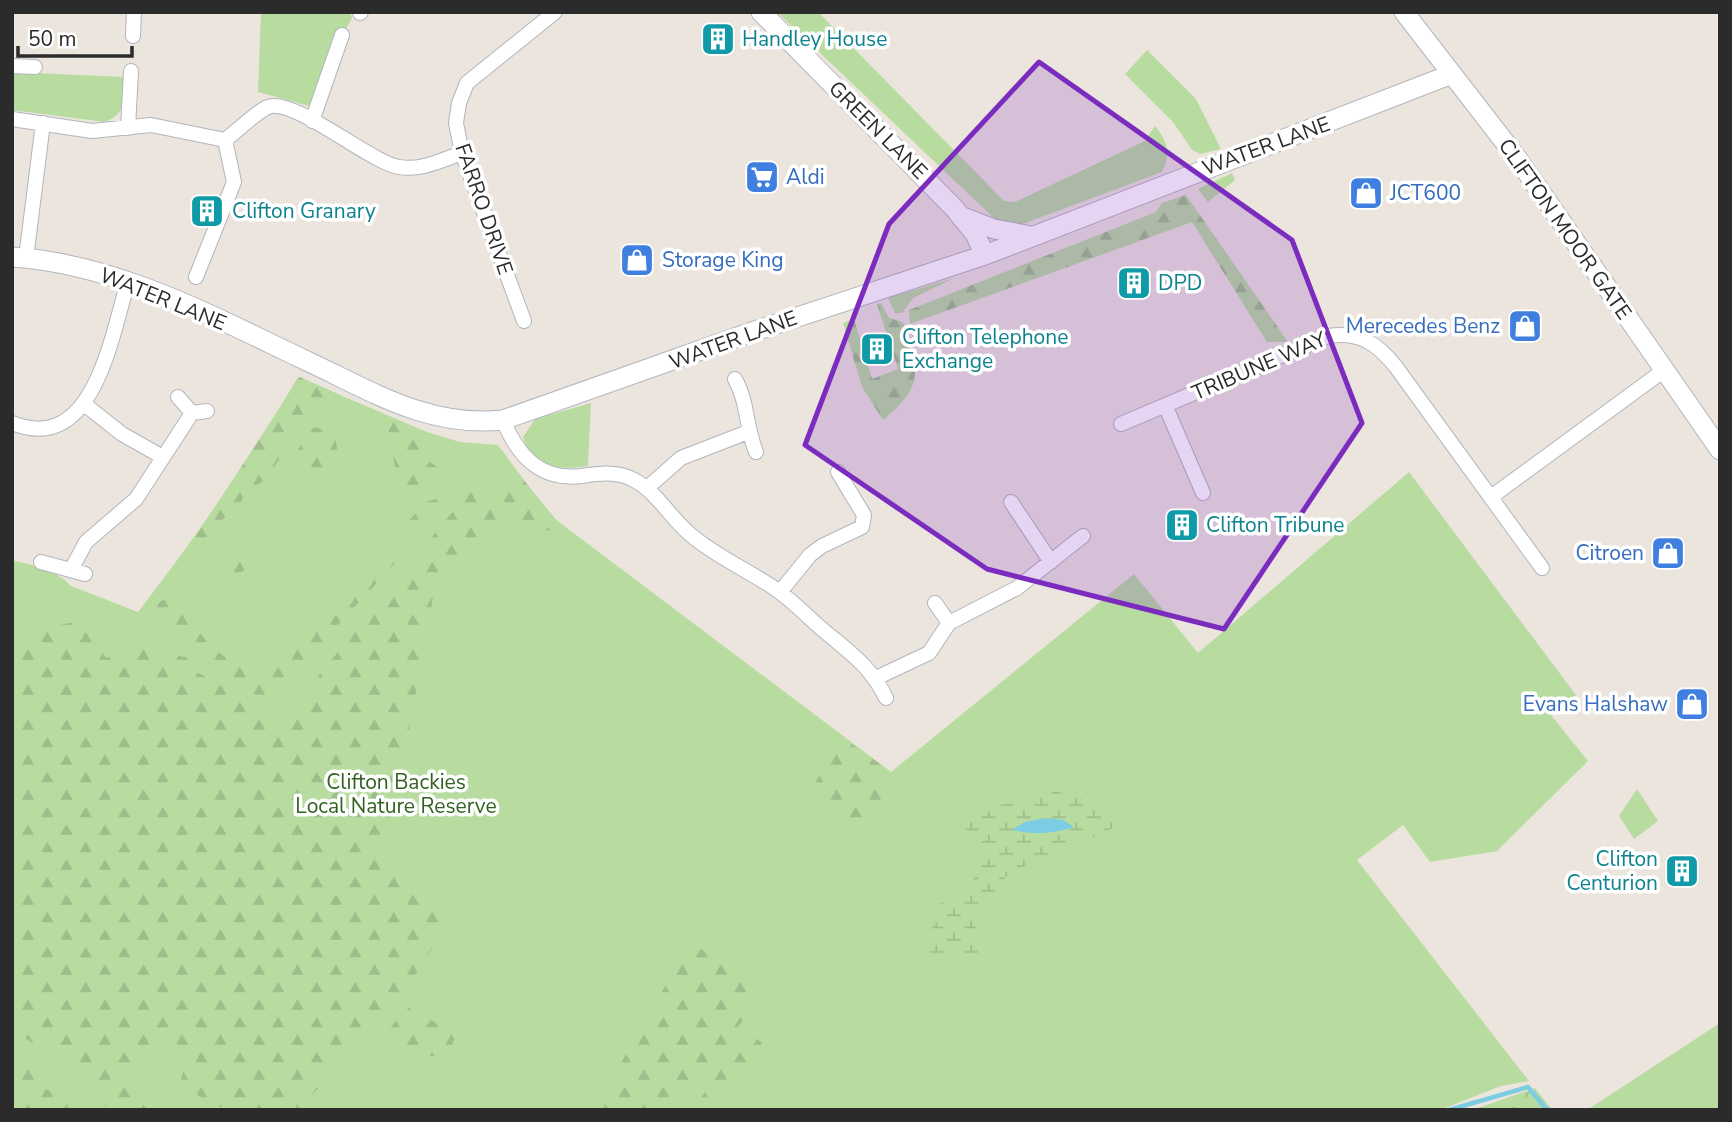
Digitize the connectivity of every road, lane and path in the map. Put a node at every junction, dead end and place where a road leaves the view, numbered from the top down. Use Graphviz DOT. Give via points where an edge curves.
graph roads {
  1 [pos="134,12"];
  2 [pos="555,12"];
  3 [pos="761,12"];
  4 [pos="1404,12"];
  5 [pos="342,35"];
  6 [pos="133,36"];
  7 [pos="12,66"];
  8 [pos="35,67"];
  9 [pos="131,71"];
  10 [pos="1452,74"];
  11 [pos="12,120"];
  12 [pos="312,121"];
  13 [pos="43,123"];
  14 [pos="128,128"];
  15 [pos="225,140"];
  16 [pos="462,153"];
  17 [pos="961,216"];
  18 [pos="1032,237"];
  19 [pos="985,255"];
  20 [pos="19,257"];
  21 [pos="196,277"];
  22 [pos="128,282"];
  23 [pos="524,321"];
  24 [pos="1663,371"];
  25 [pos="735,380"];
  26 [pos="178,397"];
  27 [pos="84,404"];
  28 [pos="1165,405"];
  29 [pos="503,420"];
  30 [pos="12,423"];
  31 [pos="1121,424"];
  32 [pos="748,432"];
  33 [pos="1720,450"];
  34 [pos="756,452"];
  35 [pos="161,456"];
  36 [pos="838,472"];
  37 [pos="647,488"];
  38 [pos="1203,493"];
  39 [pos="1491,497"];
  40 [pos="1011,502"];
  41 [pos="1083,536"];
  42 [pos="41,562"];
  43 [pos="1051,562"];
  44 [pos="1542,568"];
  45 [pos="780,592"];
  46 [pos="935,603"];
  47 [pos="949,623"];
  48 [pos="876,678"];
  49 [pos="886,698"];
  1 -- 6 [label="street"];
  2 -- 16 [label="street, FARRO DRIVE" via="467,83 456,122"];
  3 -- 17 [label="street, GREEN LANE"];
  4 -- 10 [label="street, CLIFTON MOOR GATE"];
  5 -- 12 [label="street"];
  7 -- 8 [label="street"];
  9 -- 14 [label="street"];
  10 -- 18 [label="street, WATER LANE"];
  10 -- 24 [label="street, CLIFTON MOOR GATE" via="1517,158"];
  11 -- 13 [label="street"];
  12 -- 15 [label="street" via="279,106 268,107"];
  12 -- 16 [label="street" via="397,167 417,168"];
  13 -- 14 [label="street" via="92,131"];
  13 -- 20 [label="street"];
  14 -- 15 [label="street" via="151,125"];
  15 -- 21 [label="street" via="234,182"];
  16 -- 23 [label="street, FARRO DRIVE"];
  17 -- 18 [label="street"];
  17 -- 19 [label="street, GREEN LANE"];
  18 -- 19 [label="street, WATER LANE"];
  19 -- 29 [label="street, WATER LANE"];
  20 -- 22 [label="street, WATER LANE"];
  22 -- 27 [label="street"];
  22 -- 29 [label="street, WATER LANE" via="207,314 405,408 461,422"];
  24 -- 33 [label="street, CLIFTON MOOR GATE"];
  24 -- 39 [label="street"];
  25 -- 32 [label="street" via="746,403"];
  26 -- 35 [label="street" via="200,412"];
  27 -- 30 [label="street" via="77,414 48,428"];
  27 -- 35 [label="street" via="129,439"];
  28 -- 31 [label="street, TRIBUNE WAY"];
  28 -- 38 [label="street"];
  28 -- 39 [label="street, TRIBUNE WAY" via="1328,335 1357,335 1387,355"];
  29 -- 37 [label="street" via="515,446 539,469 566,477 608,473"];
  32 -- 34 [label="street"];
  32 -- 37 [label="street" via="681,458"];
  35 -- 42 [label="street" via="136,499 86,542 78,572"];
  36 -- 45 [label="street" via="865,522 810,555"];
  37 -- 45 [label="street" via="694,538"];
  39 -- 44 [label="street, TRIBUNE WAY"];
  40 -- 43 [label="street"];
  41 -- 43 [label="street"];
  43 -- 47 [label="street" via="1017,587"];
  45 -- 48 [label="street"];
  46 -- 47 [label="street"];
  47 -- 48 [label="street" via="929,653"];
  48 -- 49 [label="street"];
}
